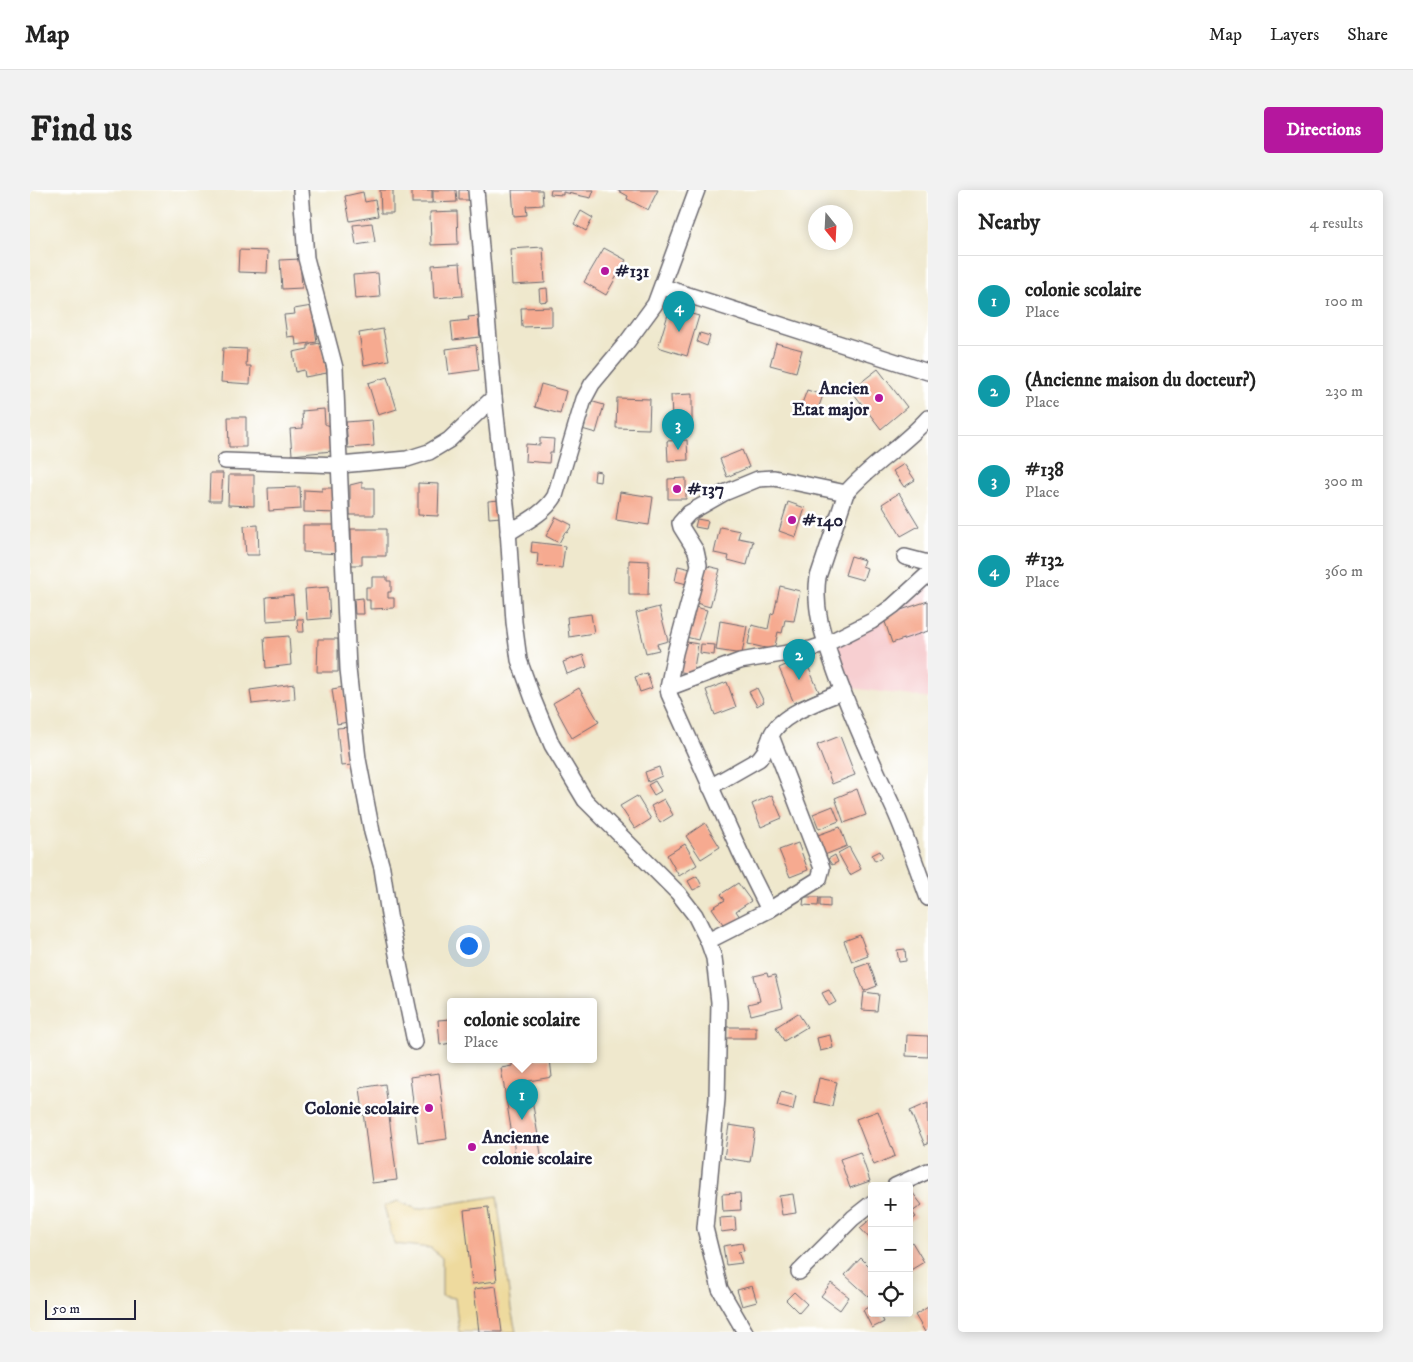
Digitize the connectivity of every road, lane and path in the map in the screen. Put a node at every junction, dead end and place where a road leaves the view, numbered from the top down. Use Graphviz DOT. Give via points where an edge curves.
graph roads {
  1 [pos="301,190"];
  2 [pos="476,190"];
  3 [pos="697,190"];
  4 [pos="663,287"];
  5 [pos="928,372"];
  6 [pos="494,397"];
  7 [pos="928,418"];
  8 [pos="225,461"];
  9 [pos="340,465"];
  10 [pos="846,493"];
  11 [pos="508,533"];
  12 [pos="905,557"];
  13 [pos="928,563"];
  14 [pos="928,574"];
  15 [pos="826,644"];
  16 [pos="668,688"];
  17 [pos="843,692"];
  18 [pos="771,736"];
  19 [pos="710,787"];
  20 [pos="928,898"];
  21 [pos="769,910"];
  22 [pos="708,941"];
  23 [pos="415,1042"];
  24 [pos="928,1171"];
  25 [pos="904,1182"];
  26 [pos="868,1206"];
  27 [pos="799,1272"];
  28 [pos="745,1332"];
  1 -- 9 [label="street" via="306,258 335,368"];
  2 -- 6 [label="street"];
  3 -- 4 [label="street"];
  4 -- 5 [label="street"];
  4 -- 11 [label="street" via="647,316 584,398 550,504"];
  6 -- 9 [label="street" via="449,440 429,452 407,459"];
  6 -- 11 [label="street"];
  7 -- 10 [label="street"];
  8 -- 9 [label="street"];
  9 -- 23 [label="street" via="348,670 358,759"];
  10 -- 15 [label="street" via="816,591"];
  10 -- 16 [label="street" via="774,478 758,479 724,493 683,519 681,527 696,551 699,565"];
  11 -- 22 [label="street" via="519,660 552,745 585,800 678,893 695,915"];
  12 -- 13 [label="street"];
  14 -- 15 [label="street" via="908,595 872,621"];
  15 -- 16 [label="street" via="726,665"];
  15 -- 17 [label="street"];
  16 -- 19 [label="street"];
  17 -- 18 [label="street" via="791,715 773,729"];
  17 -- 20 [label="street" via="859,735 895,811"];
  18 -- 19 [label="street" via="759,759"];
  18 -- 21 [label="street" via="822,868 819,879"];
  19 -- 21 [label="street"];
  21 -- 22 [label="street"];
  22 -- 28 [label="street" via="717,974 719,1002 717,1099 704,1228 720,1288"];
  24 -- 25 [label="street"];
  26 -- 27 [label="street"];
}
